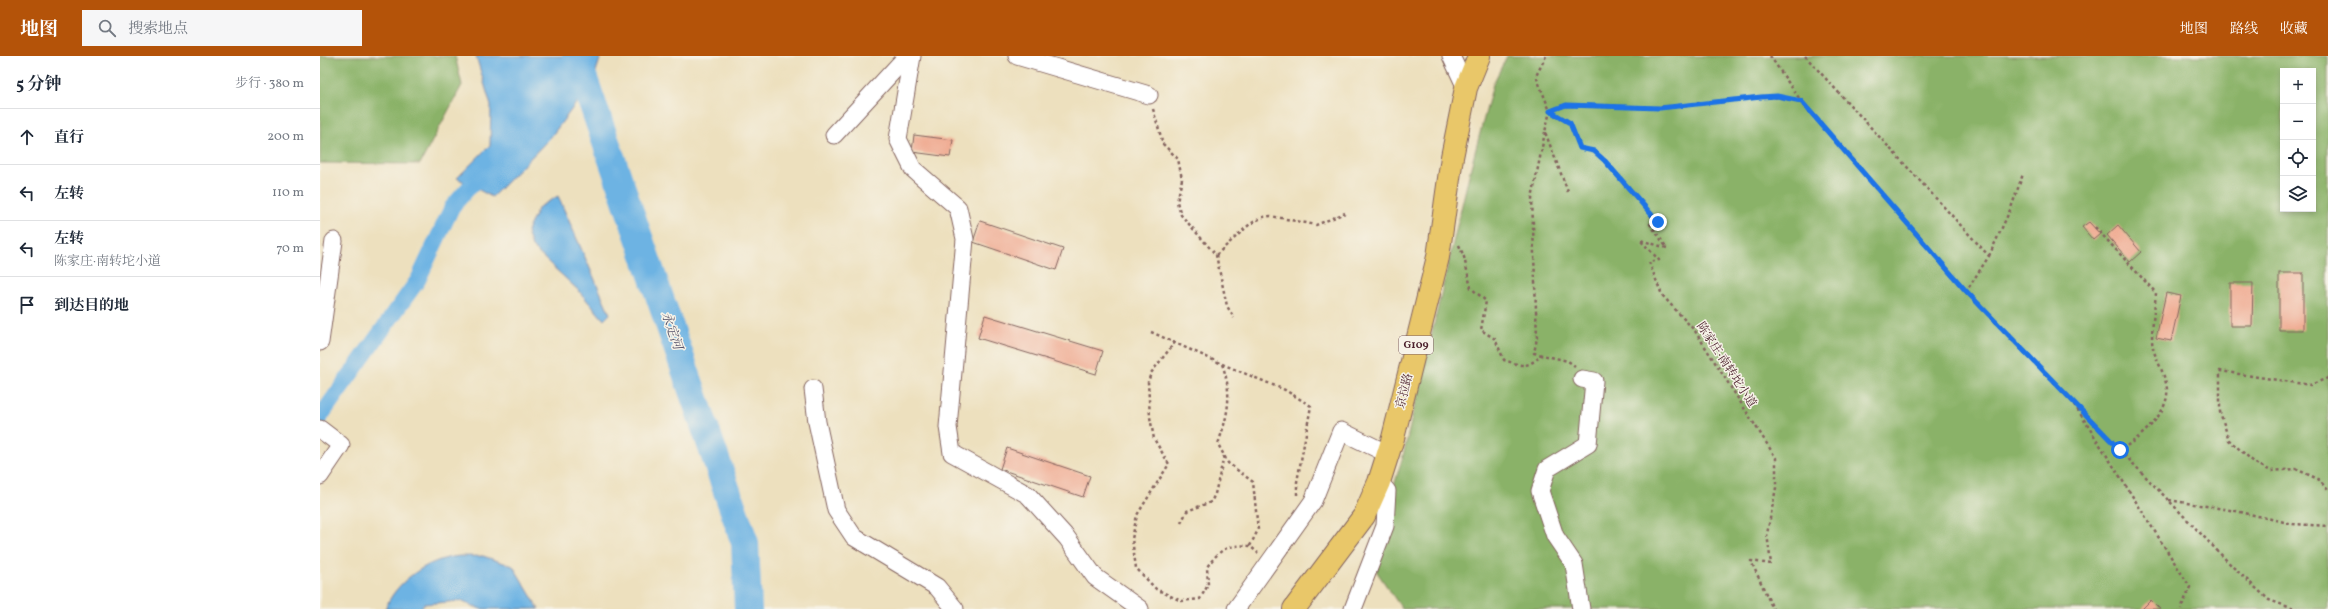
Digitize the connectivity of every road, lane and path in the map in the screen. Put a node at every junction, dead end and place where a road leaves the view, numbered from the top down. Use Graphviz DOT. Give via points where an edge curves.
graph roads {
  1 [pos="906,56"];
  2 [pos="912,56"];
  3 [pos="1017,56"];
  4 [pos="1451,56"];
  5 [pos="1479,56"];
  6 [pos="1546,56"];
  7 [pos="1770,56"];
  8 [pos="1804,56"];
  9 [pos="1466,88"];
  10 [pos="1149,96"];
  11 [pos="1801,101"];
  12 [pos="1550,111"];
  13 [pos="1545,132"];
  14 [pos="834,135"];
  15 [pos="2023,174"];
  16 [pos="1568,192"];
  17 [pos="1345,213"];
  18 [pos="2095,227"];
  19 [pos="334,241"];
  20 [pos="1459,244"];
  21 [pos="1216,254"];
  22 [pos="1989,256"];
  23 [pos="1966,291"];
  24 [pos="1234,318"];
  25 [pos="1151,332"];
  26 [pos="320,342"];
  27 [pos="1175,342"];
  28 [pos="1542,355"];
  29 [pos="1222,364"];
  30 [pos="2328,378"];
  31 [pos="1582,379"];
  32 [pos="814,389"];
  33 [pos="2071,399"];
  34 [pos="320,429"];
  35 [pos="2120,450"];
  36 [pos="1388,454"];
  37 [pos="1224,456"];
  38 [pos="320,476"];
  39 [pos="1380,482"];
  40 [pos="2328,490"];
  41 [pos="1297,497"];
  42 [pos="2169,500"];
  43 [pos="1180,523"];
  44 [pos="2328,526"];
  45 [pos="1250,546"];
  46 [pos="1263,554"];
  47 [pos="955,609"];
  48 [pos="1140,609"];
  49 [pos="1236,609"];
  50 [pos="1294,609"];
  51 [pos="1353,609"];
  52 [pos="1581,609"];
  53 [pos="1773,609"];
  54 [pos="2181,609"];
  55 [pos="2294,609"];
  1 -- 14 [label="street"];
  2 -- 48 [label="street" via="898,138 913,170 958,208 964,239 948,427 952,453 1028,495 1067,538 1095,577"];
  3 -- 10 [label="street"];
  4 -- 9 [label="street"];
  5 -- 9 [label="highway, 京拉路 / G109"];
  6 -- 12 [label="path" via="1536,76"];
  7 -- 11 [label="path"];
  8 -- 22 [label="path"];
  9 -- 36 [label="highway, 京拉路 / G109" via="1452,157 1438,257"];
  10 -- 21 [label="path" via="1163,144 1178,159 1182,179 1177,202 1181,215"];
  11 -- 12 [label="path" via="1777,96 1660,108 1566,105"];
  11 -- 23 [label="path"];
  12 -- 13 [label="path"];
  12 -- 53 [label="path, 陈家庄·南转坨小道" via="1570,123 1580,148 1594,151 1605,161 1658,222 1650,224 1667,248 1640,240 1659,260 1649,262 1662,295 1695,330 1776,458 1776,488 1767,534 1771,564 1751,561"];
  13 -- 16 [label="path"];
  13 -- 28 [label="path" via="1532,198 1537,338 1534,353"];
  15 -- 22 [label="path"];
  17 -- 21 [label="path" via="1316,225 1271,216 1263,217 1250,224"];
  18 -- 35 [label="path" via="2156,293 2152,348 2162,367 2168,391 2153,425 2136,441"];
  19 -- 26 [label="street"];
  20 -- 28 [label="path" via="1471,288 1486,301 1481,330 1495,339 1504,360 1524,366 1532,364"];
  21 -- 24 [label="path" via="1227,306"];
  22 -- 23 [label="path"];
  23 -- 33 [label="path"];
  25 -- 27 [label="path"];
  27 -- 29 [label="path"];
  27 -- 45 [label="path" via="1151,372 1148,382 1154,439 1169,464 1137,515 1132,539 1136,568 1156,589 1181,601 1200,599 1208,585 1206,567 1215,556 1233,544"];
  28 -- 31 [label="path" via="1568,361 1581,370"];
  29 -- 37 [label="path" via="1227,378 1228,412 1218,444"];
  29 -- 41 [label="path" via="1285,390 1311,406 1297,482"];
  30 -- 40 [label="path" via="2310,385 2220,371 2220,412 2229,440 2255,464 2271,471 2296,469 2318,479"];
  31 -- 52 [label="street" via="1594,381 1588,444 1547,469 1540,490 1555,536 1574,564"];
  32 -- 47 [label="street" via="817,422 836,510 850,532 854,537 937,587"];
  33 -- 35 [label="path"];
  33 -- 54 [label="path" via="2116,474 2190,587"];
  34 -- 38 [label="street" via="341,445"];
  35 -- 42 [label="path"];
  36 -- 39 [label="highway, 京拉路 / G109"];
  36 -- 46 [label="street" via="1341,431 1313,501"];
  37 -- 43 [label="path" via="1211,502 1187,511"];
  37 -- 45 [label="path" via="1228,463 1253,482 1258,530"];
  39 -- 50 [label="highway, 京拉路 / G109" via="1364,516"];
  39 -- 51 [label="street" via="1387,491 1384,526"];
  42 -- 44 [label="path" via="2293,524"];
  42 -- 55 [label="path" via="2234,568 2269,600"];
  45 -- 46 [label="path"];
  46 -- 49 [label="street"];
}
